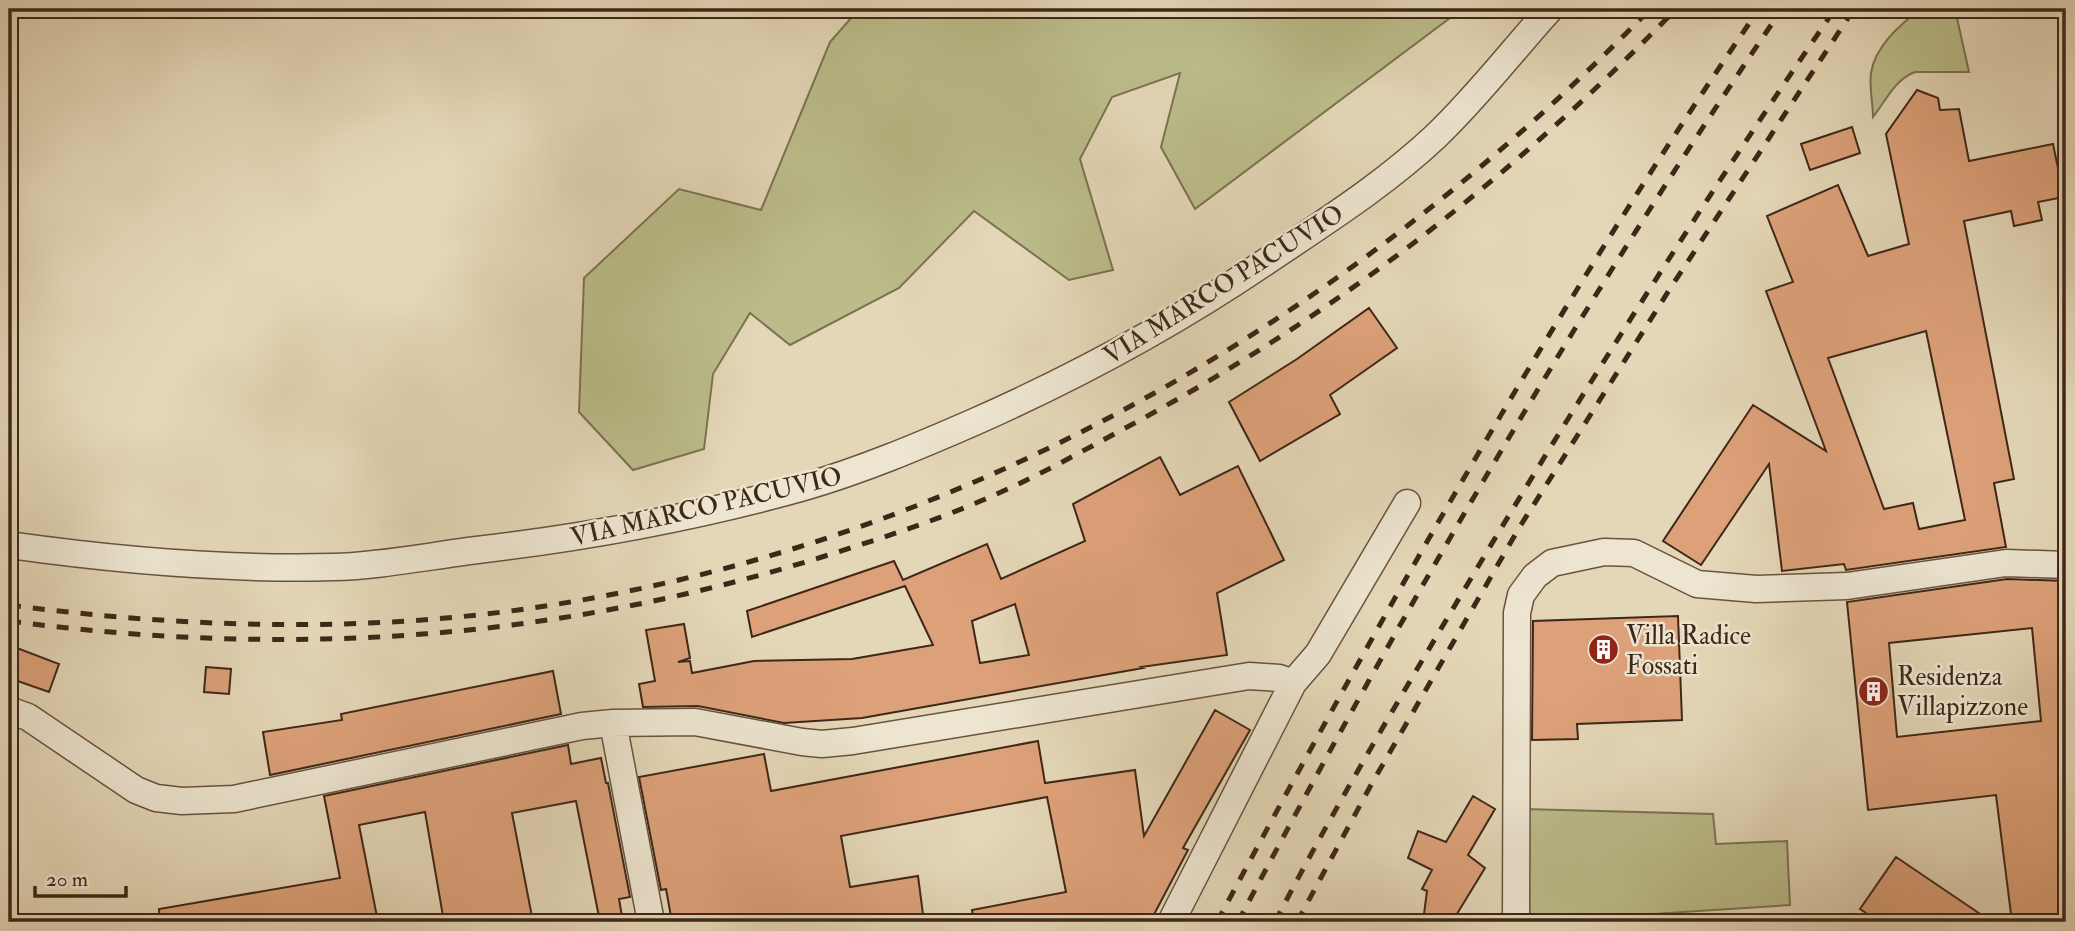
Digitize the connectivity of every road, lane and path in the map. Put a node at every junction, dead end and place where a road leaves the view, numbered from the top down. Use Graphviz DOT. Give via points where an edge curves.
graph roads {
  1 [pos="1550,9"];
  2 [pos="1407,503"];
  3 [pos="9,545"];
  4 [pos="2066,565"];
  5 [pos="1293,683"];
  6 [pos="9,710"];
  7 [pos="612,723"];
  8 [pos="651,922"];
  9 [pos="1171,922"];
  10 [pos="1516,922"];
  1 -- 3 [label="street, VIA MARCO PACUVIO" via="1417,152 1213,297 1140,341 1036,394 841,475 647,525 336,567 121,560"];
  2 -- 5 [label="street" via="1318,654"];
  4 -- 10 [label="street" via="2006,564 1847,586 1756,589 1697,584 1634,553 1604,552 1552,564 1535,576 1521,595 1517,613"];
  5 -- 7 [label="street" via="1249,676 822,744 695,722"];
  5 -- 9 [label="street"];
  6 -- 7 [label="street" via="136,790 182,801 234,799"];
  7 -- 8 [label="street"];
}
